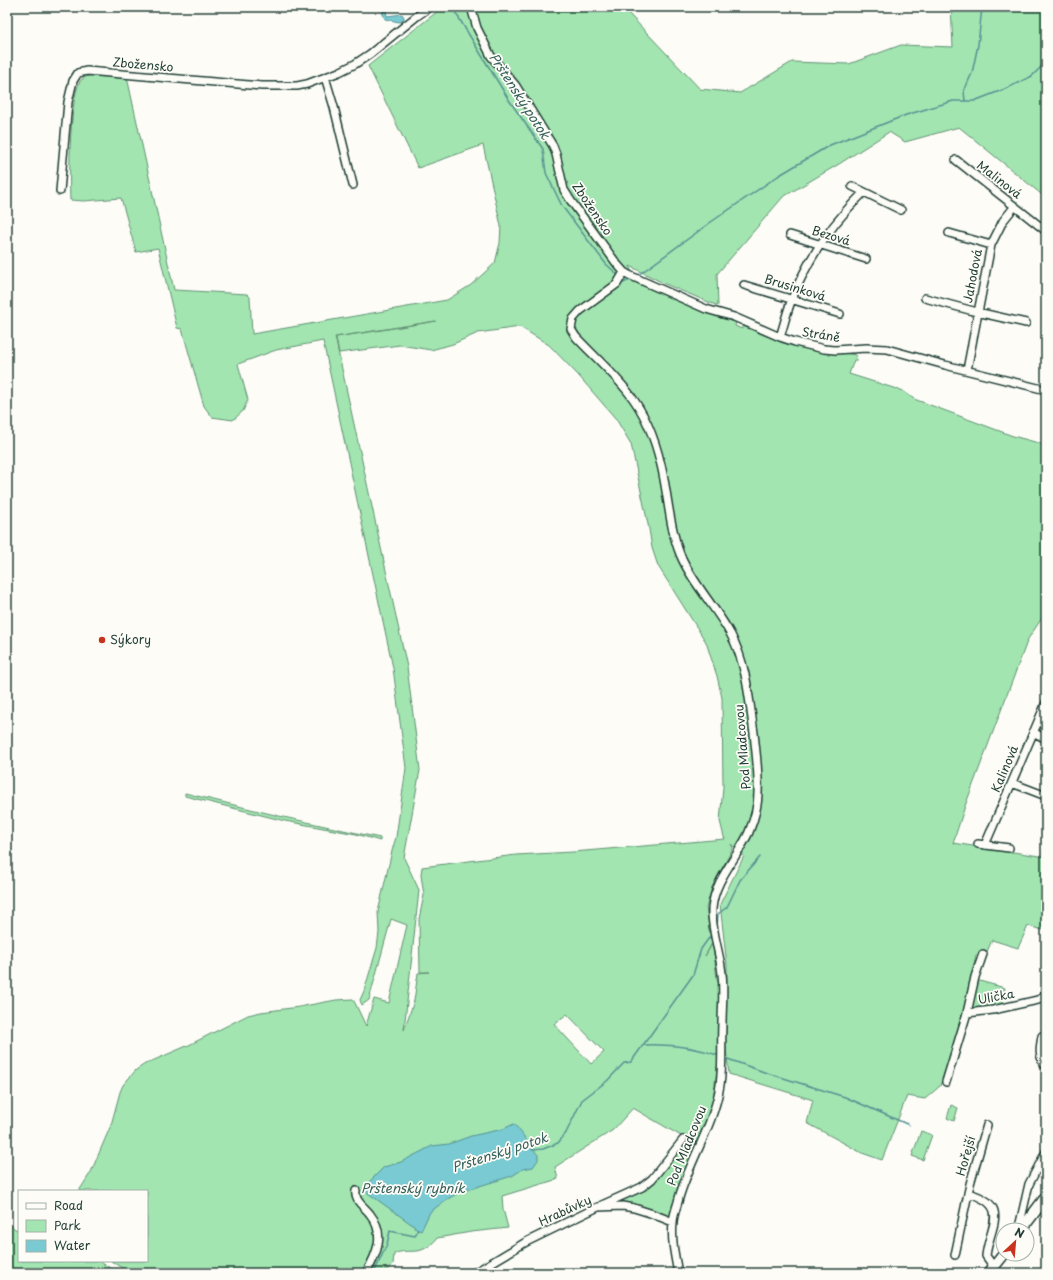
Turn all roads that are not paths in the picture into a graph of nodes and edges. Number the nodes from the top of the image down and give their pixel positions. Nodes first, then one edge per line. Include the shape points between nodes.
1 (430, 7) edge
2 (471, 7) edge
3 (325, 77) junction
4 (956, 160) dead end
5 (353, 185) dead end
6 (852, 186) dead end
7 (60, 191) dead end
8 (864, 192) junction
9 (1015, 206) junction
10 (901, 210) dead end
11 (1046, 231) edge
12 (949, 233) dead end
13 (790, 235) dead end
14 (820, 244) junction
15 (991, 245) junction
16 (866, 259) dead end
17 (624, 272) junction
18 (744, 284) dead end
19 (925, 298) dead end
20 (792, 299) junction
21 (977, 312) junction
22 (840, 314) dead end
23 (1026, 323) dead end
24 (780, 337) junction
25 (967, 370) junction
26 (1046, 390) edge
27 (1046, 703) edge
28 (1033, 732) junction
29 (1046, 738) edge
30 (1012, 783) junction
31 (1046, 796) edge
32 (1009, 848) dead end
33 (983, 954) dead end
34 (1046, 990) edge
35 (967, 1013) junction
36 (1042, 1036) dead end
37 (1046, 1067) edge
38 (946, 1082) dead end
39 (987, 1125) dead end
40 (683, 1140) dead end
41 (1046, 1152) edge
42 (356, 1191) dead end
43 (968, 1193) junction
44 (1046, 1197) edge
45 (598, 1207) junction
46 (673, 1222) junction
47 (1020, 1222) edge
48 (1028, 1222) edge
49 (955, 1255) dead end
50 (992, 1270) edge
51 (366, 1273) edge
52 (474, 1273) edge
53 (678, 1273) edge

1 - 3 street, Zbožensko via 370,54 355,64
2 - 17 street, Zbožensko via 477,28 491,56 516,86 553,146 564,190 580,216
3 - 5 street
3 - 7 street, Zbožensko via 307,84 288,87 87,71 78,73 73,81 68,102
4 - 9 street, Malinová
6 - 8 street
8 - 10 street
8 - 14 street
9 - 11 street, Malinová
9 - 15 street, Jahodová via 1003,221
12 - 15 street, Jahodová
13 - 14 street, Bezová
14 - 16 street, Bezová
14 - 20 street
15 - 21 street, Jahodová
17 - 24 street, Stráně via 706,309
17 - 46 street, Pod Mladcovou via 616,284 580,311 573,319 571,329 629,393 644,416 659,457 680,553 719,613 740,654 748,684 758,766 756,809 748,833 714,898 712,910 723,975 719,1087 712,1118 683,1183
18 - 20 street, Brusinková
19 - 21 street, Jahodová
20 - 22 street, Brusinková
20 - 24 street
21 - 23 street, Jahodová
21 - 25 street, Jahodová
24 - 25 street, Stráně via 835,350 887,349
25 - 26 street, Stráně
27 - 28 street, Kalinová
28 - 29 street
28 - 30 street, Kalinová
30 - 31 street
30 - 32 street, Kalinová via 981,844
33 - 35 street
34 - 35 street, Ulička via 1043,997 1038,1000
35 - 38 street, Ulička
36 - 37 street via 1040,1056
39 - 43 street, Hořejší
40 - 45 street via 652,1179 642,1187
41 - 47 street via 1028,1188
42 - 51 street via 357,1199 375,1221 378,1231 376,1255
43 - 49 street, Hořejší
43 - 50 street, Hořejší via 986,1201 994,1210 996,1219 986,1256
44 - 48 street
45 - 46 street, Hrabůvky via 634,1208
45 - 52 street, Hrabůvky via 526,1242
46 - 53 street, Pod Mladcovou via 674,1256

